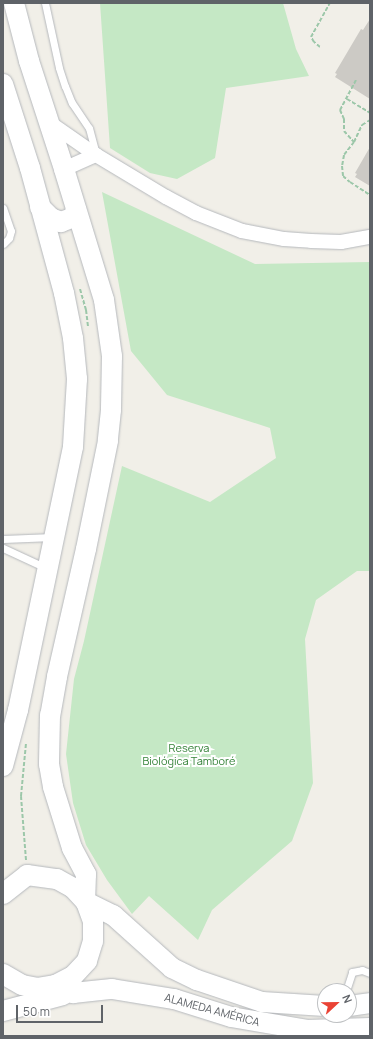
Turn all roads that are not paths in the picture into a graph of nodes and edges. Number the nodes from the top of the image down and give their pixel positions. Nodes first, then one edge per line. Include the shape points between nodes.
1 (14, 3) edge
2 (45, 3) edge
3 (5, 92) edge
4 (40, 93) junction
5 (50, 123) junction
6 (96, 155) junction
7 (64, 169) junction
8 (40, 207) junction
9 (3, 208) edge
10 (76, 209) junction
11 (370, 237) edge
12 (3, 244) edge
13 (53, 537) junction
14 (3, 539) edge
15 (3, 548) edge
16 (47, 568) junction
17 (3, 766) edge
18 (86, 874) junction
19 (3, 894) edge
20 (85, 902) junction
21 (113, 915) junction
22 (370, 973) edge
23 (3, 974) edge
24 (349, 983) edge
25 (60, 988) junction
26 (370, 1003) edge
27 (317, 1005) edge
28 (357, 1005) edge
29 (3, 1011) edge
30 (370, 1028) edge
31 (308, 1033) edge

1 - 4 main road, ALAMEDA AMÉRICA
2 - 6 lane via 63,80 72,103 91,133
3 - 4 main road via 27,84 35,86
3 - 8 main road
4 - 5 main road, ALAMEDA AMÉRICA
5 - 6 street
5 - 7 main road, ALAMEDA AMÉRICA
6 - 7 street
6 - 11 street via 196,213 242,231 311,241 341,242
7 - 10 main road, ALAMEDA AMÉRICA
8 - 10 main road via 51,218 61,222 74,217
8 - 13 main road via 69,316 77,379 73,447
9 - 12 lane via 11,232
10 - 18 main road, ALAMEDA AMÉRICA via 104,300 112,356 111,410 108,441 91,526 50,715 49,764 60,813 72,848
13 - 14 lane
13 - 16 main road
15 - 16 lane
16 - 17 main road via 18,710
18 - 20 main road
18 - 21 main road, ALAMEDA AMÉRICA
19 - 20 main road via 27,876 38,876 57,879 73,888
20 - 21 main road, ALAMEDA AMÉRICA
20 - 25 main road via 93,921 93,941 87,960
21 - 27 main road, ALAMEDA AMÉRICA via 172,968 197,980 262,1002
22 - 24 lane via 362,970 352,972
23 - 25 main road, ALAMEDA AMÉRICA via 22,985
25 - 29 main road via 40,1000
25 - 31 main road, ALAMEDA AMÉRICA via 112,989 174,998 232,1017
26 - 28 main road
30 - 31 main road, ALAMEDA AMÉRICA

